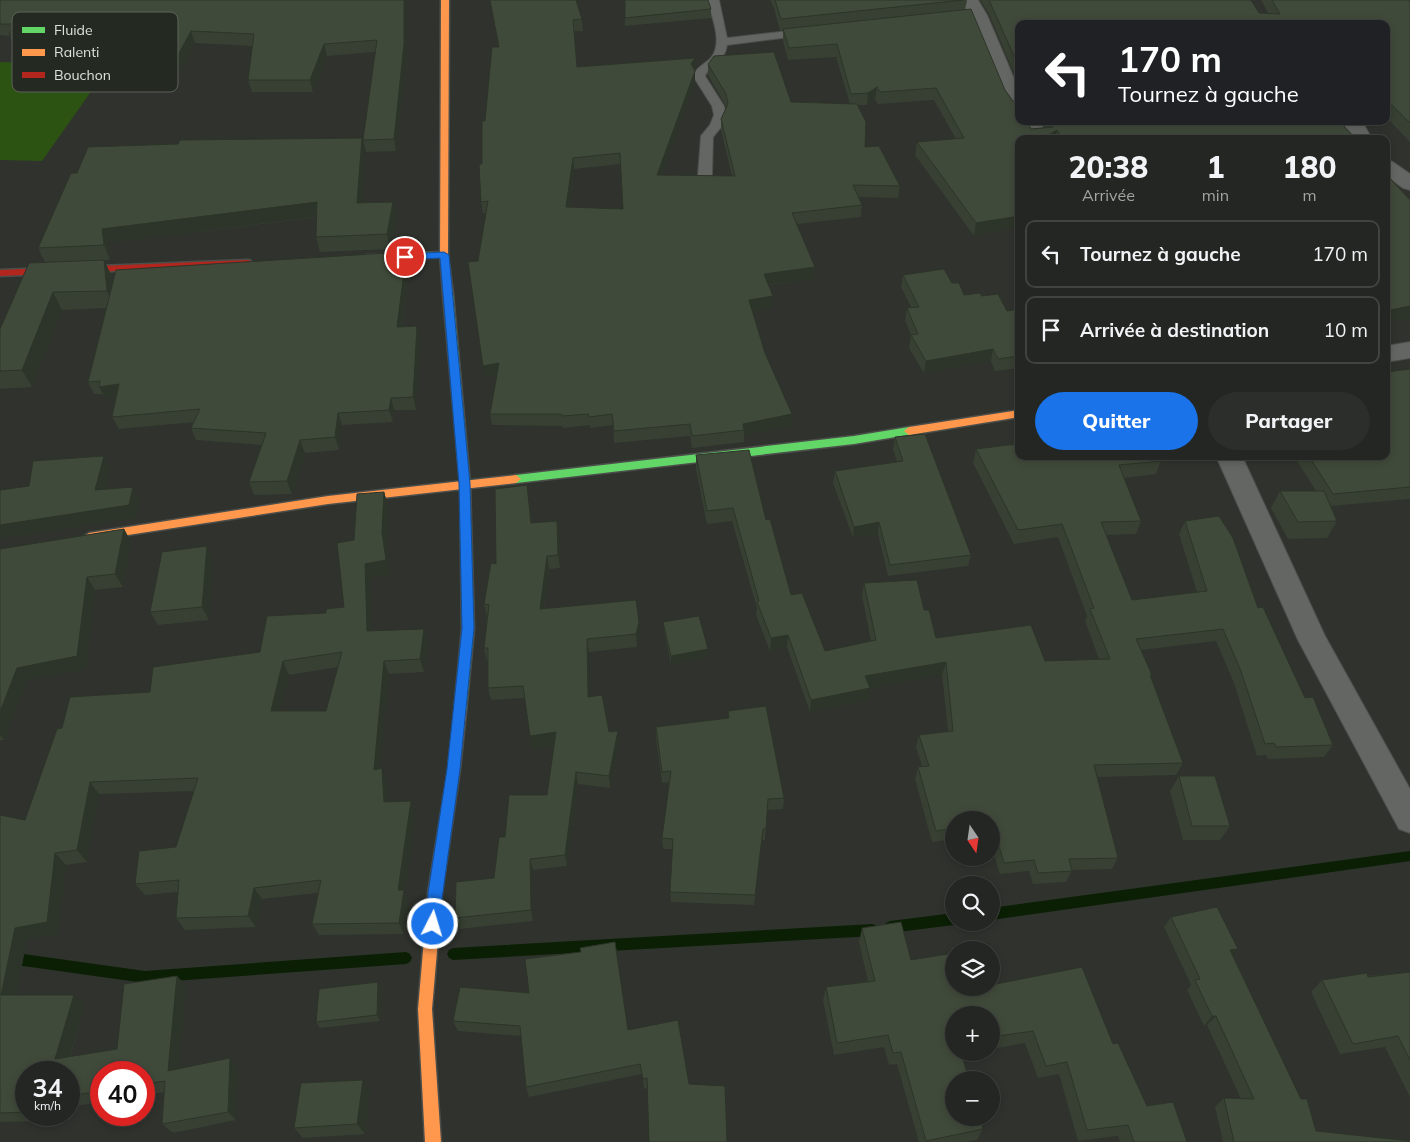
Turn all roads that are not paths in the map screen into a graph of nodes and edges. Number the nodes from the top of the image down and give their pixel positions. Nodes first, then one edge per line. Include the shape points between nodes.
1 (445, 0) edge
2 (713, 0) edge
3 (971, 10) edge
4 (820, 31) edge
5 (721, 42) junction
6 (1015, 102) edge
7 (1390, 169) edge
8 (705, 175) edge
9 (1410, 184) edge
10 (444, 255) junction
11 (355, 259) edge
12 (256, 263) edge
13 (0, 273) edge
14 (1410, 350) edge
15 (1390, 353) edge
16 (1015, 414) edge
17 (1231, 460) edge
18 (465, 484) junction
19 (76, 539) edge
20 (1410, 819) edge
21 (433, 1142) edge

1 - 10 street
2 - 5 lane
3 - 6 street
4 - 5 lane
5 - 8 lane via 718,57 701,70 699,76 718,106 720,115 707,136
7 - 9 street
10 - 11 street
10 - 18 street
12 - 13 street
14 - 15 street
16 - 18 street via 854,440
17 - 20 street via 1312,640
18 - 19 street via 328,500
18 - 21 street via 468,628 454,769 435,893 425,1009

